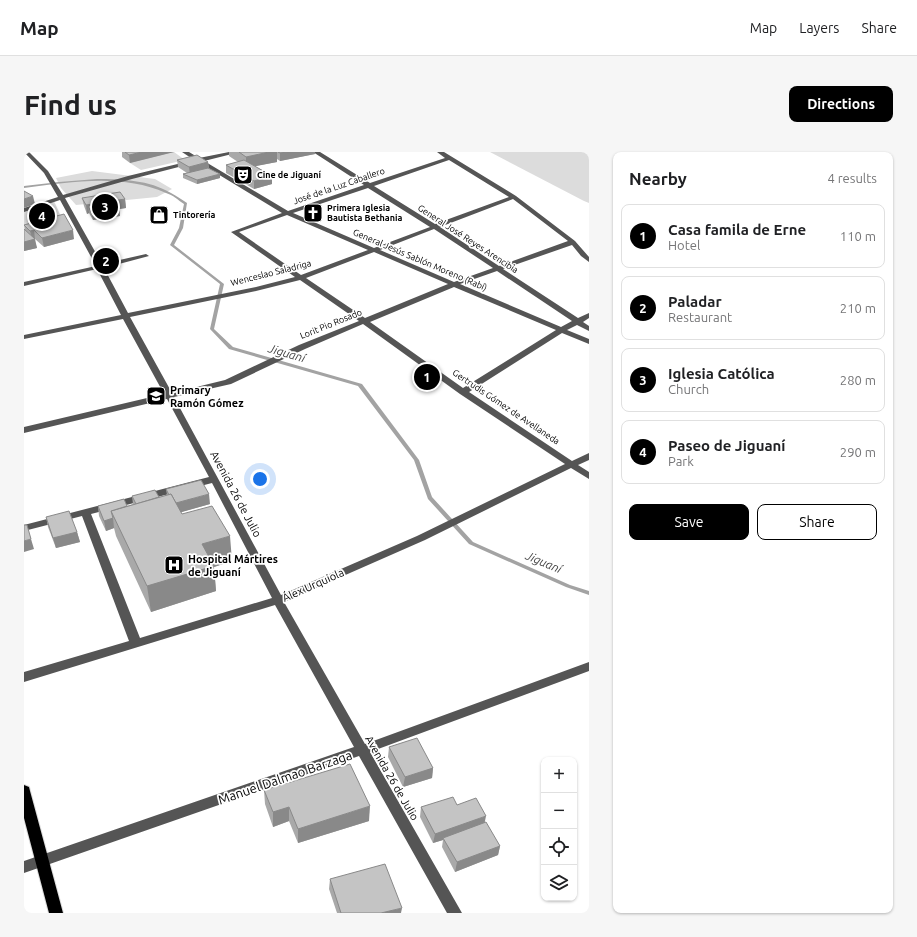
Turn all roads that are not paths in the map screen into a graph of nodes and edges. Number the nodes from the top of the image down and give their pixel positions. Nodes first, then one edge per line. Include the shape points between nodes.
1 (26, 152) edge
2 (185, 152) edge
3 (237, 152) edge
4 (316, 152) edge
5 (440, 152) edge
6 (450, 158) junction
7 (197, 160) junction
8 (367, 185) junction
9 (59, 194) junction
10 (514, 197) junction
11 (24, 210) edge
12 (287, 213) junction
13 (435, 227) junction
14 (234, 232) joint
15 (573, 242) junction
16 (376, 250) junction
17 (146, 256) dead end
18 (589, 260) edge
19 (100, 266) junction
20 (496, 268) junction
21 (300, 278) junction
22 (24, 284) edge
23 (455, 284) junction
24 (125, 315) junction
25 (589, 315) edge
26 (577, 321) junction
27 (365, 322) junction
28 (589, 329) edge
29 (560, 331) junction
30 (24, 336) edge
31 (589, 342) edge
32 (463, 392) junction
33 (169, 396) junction
34 (24, 430) edge
35 (589, 456) edge
36 (573, 464) junction
37 (589, 476) edge
38 (215, 479) junction
39 (85, 512) junction
40 (24, 528) edge
41 (278, 600) junction
42 (136, 643) junction
43 (589, 666) edge
44 (24, 677) edge
45 (362, 750) junction
46 (24, 791) edge
47 (40, 860) junction
48 (24, 867) edge
49 (56, 913) edge
50 (455, 913) edge

1 - 9 street, Avenida 26 de Julio via 46,172
2 - 7 street, General Jesús Sablón Moreno (Rabí)
3 - 7 street
4 - 8 street, General José Reyes Arencibia
5 - 6 street
6 - 8 street, José de la Luz Caballero
6 - 10 street
7 - 9 street via 78,192
7 - 12 street, General Jesús Sablón Moreno (Rabí)
8 - 12 street, José de la Luz Caballero
8 - 13 street, General José Reyes Arencibia
9 - 11 street
9 - 19 street, Avenida 26 de Julio
10 - 13 street, Wenceslao Saladriga
10 - 15 street
12 - 14 street, José de la Luz Caballero
12 - 16 street, General Jesús Sablón Moreno (Rabí)
13 - 16 street, Wenceslao Saladriga
13 - 20 street, General José Reyes Arencibia
14 - 21 street, Gertrudis Gómez de Avellaneda
15 - 18 street
15 - 20 street, Lorit Pio Rosado
16 - 21 street, Wenceslao Saladriga
16 - 23 street, General Jesús Sablón Moreno (Rabí)
17 - 19 street
19 - 22 street
19 - 24 street, Avenida 26 de Julio
20 - 23 street, Lorit Pio Rosado
20 - 26 street, General José Reyes Arencibia
21 - 24 street, Wenceslao Saladriga
21 - 27 street, Gertrudis Gómez de Avellaneda
23 - 27 street, Lorit Pio Rosado
23 - 29 street, General Jesús Sablón Moreno (Rabí)
24 - 30 street, Wenceslao Saladriga
24 - 33 street, Avenida 26 de Julio
25 - 26 street
26 - 28 street, General José Reyes Arencibia
26 - 29 street
27 - 32 street, Gertrudis Gómez de Avellaneda
27 - 33 street, Lorit Pio Rosado via 302,347 228,382
29 - 31 street, General Jesús Sablón Moreno (Rabí)
29 - 32 street
32 - 36 street, Gertrudis Gómez de Avellaneda
33 - 34 street, Lorit Pio Rosado
33 - 38 street, Avenida 26 de Julio
35 - 36 street, Álex Urquiola
36 - 37 street, Gertrudis Gómez de Avellaneda
36 - 41 street, Álex Urquiola via 421,538
38 - 39 street
38 - 41 street, Avenida 26 de Julio
39 - 40 street
39 - 42 street
41 - 42 street, Álex Urquiola
41 - 45 street, Avenida 26 de Julio
42 - 44 street, Álex Urquiola
43 - 45 street, Manuel Dalmao Barzaga
45 - 47 street, Manuel Dalmao Barzaga
45 - 50 street, Avenida 26 de Julio
46 - 47 main road
47 - 48 street, Manuel Dalmao Barzaga
47 - 49 main road

